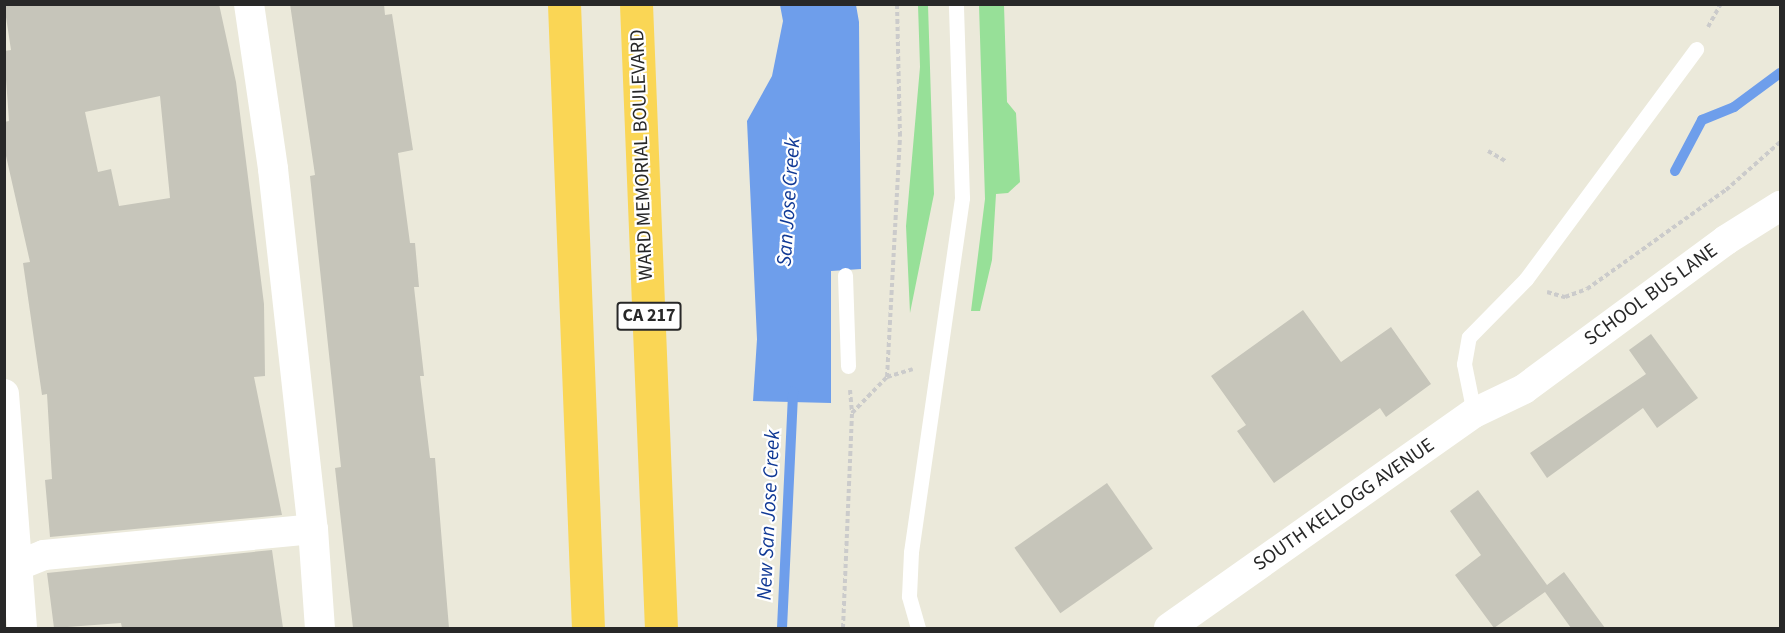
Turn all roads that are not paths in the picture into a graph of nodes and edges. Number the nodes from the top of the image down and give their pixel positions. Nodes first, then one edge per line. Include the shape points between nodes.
1 (249, 4) edge
2 (564, 4) edge
3 (636, 4) edge
4 (956, 4) edge
5 (1696, 49) dead end
6 (1780, 206) edge
7 (845, 275) dead end
8 (848, 366) dead end
9 (1524, 389) joint
10 (4, 394) edge
11 (1474, 413) junction
12 (313, 529) junction
13 (12, 568) edge
14 (22, 628) edge
15 (320, 628) edge
16 (588, 628) edge
17 (661, 628) edge
18 (918, 628) edge
19 (1169, 628) edge

1 - 12 street via 273,169
2 - 16 highway
3 - 17 highway, WARD MEMORIAL BOULEVARD / CA 217
4 - 18 lane via 962,198 909,574 909,596
5 - 11 lane via 1526,279 1469,337 1464,364
6 - 9 street, SCHOOL BUS LANE via 1726,240
7 - 8 lane
9 - 11 street, SOUTH KELLOGG AVENUE
10 - 13 street
11 - 19 street, SOUTH KELLOGG AVENUE
12 - 13 street via 44,555
12 - 15 street
13 - 14 street

